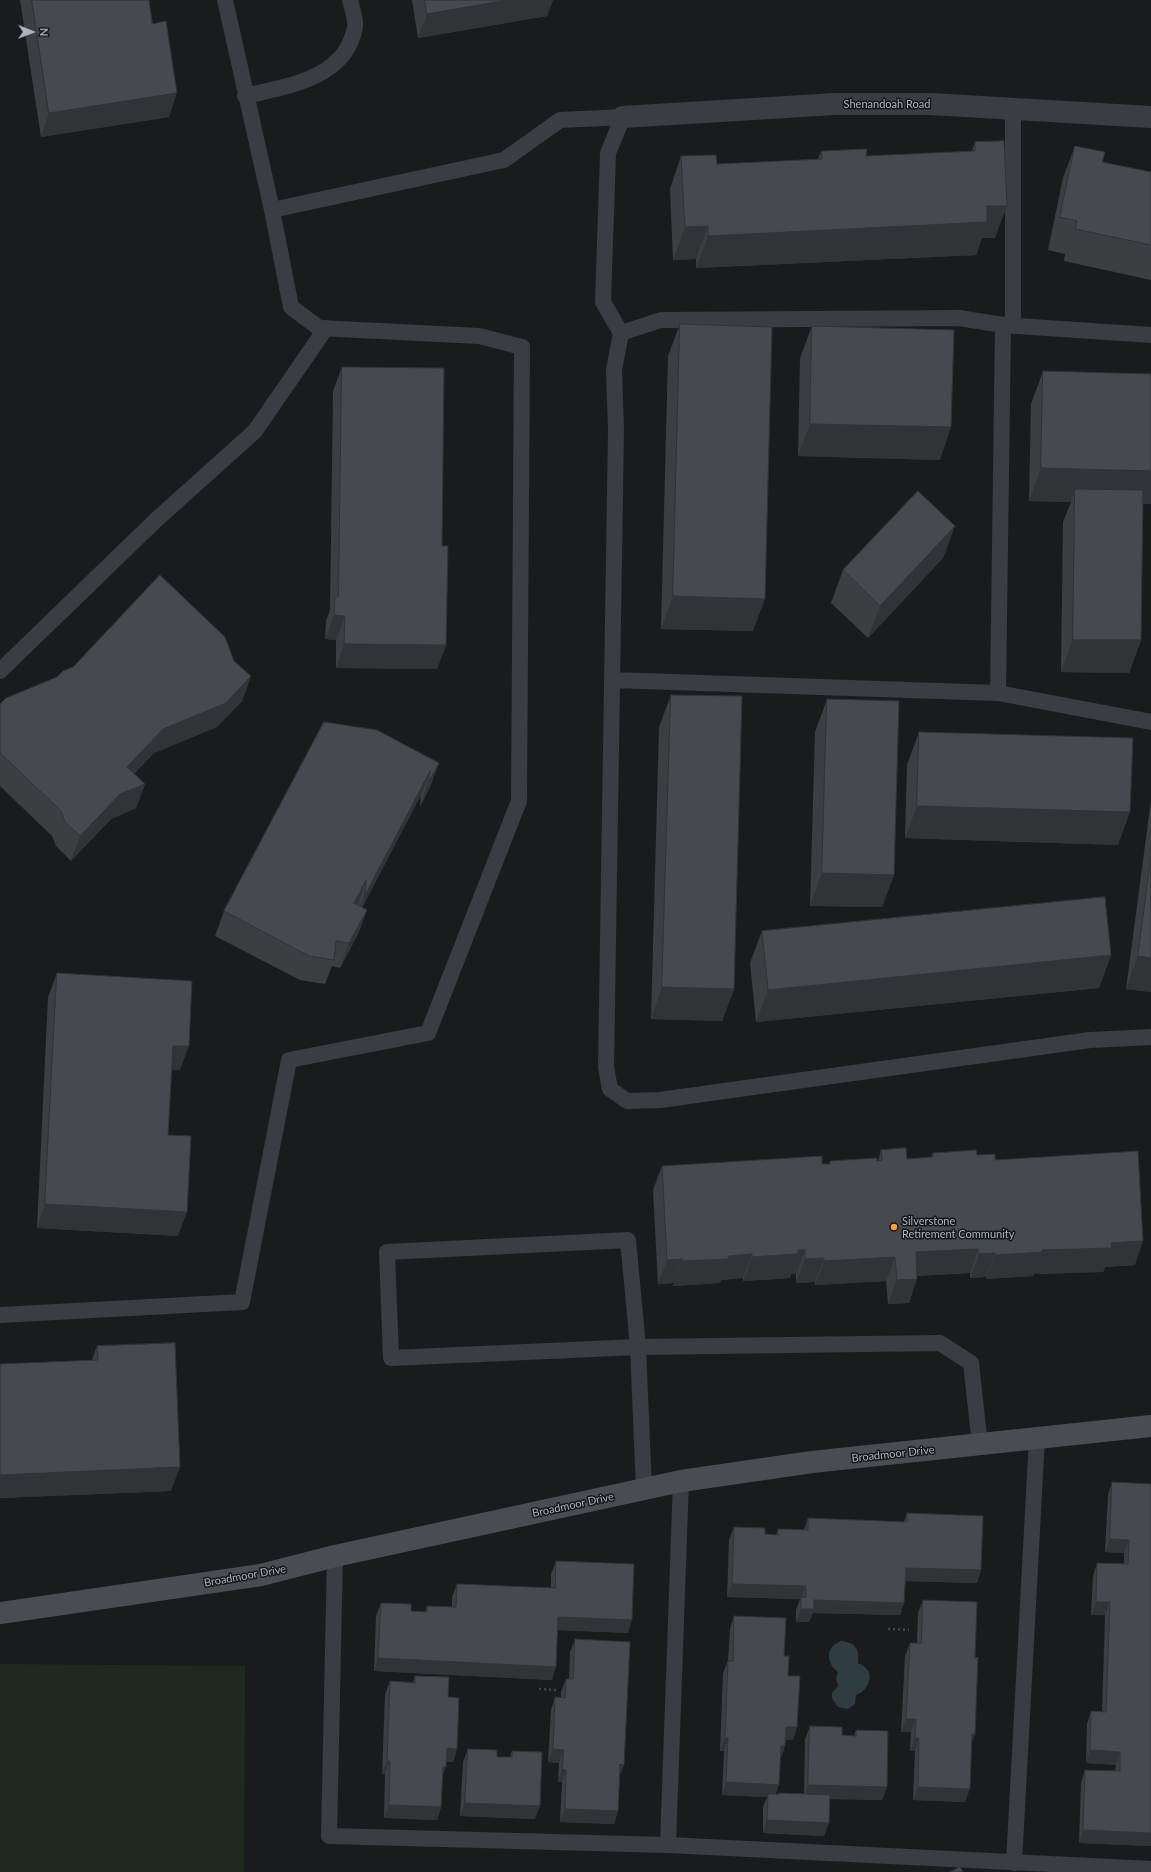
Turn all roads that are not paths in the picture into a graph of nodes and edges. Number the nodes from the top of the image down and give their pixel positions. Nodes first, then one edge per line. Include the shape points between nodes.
1 (224, 0) edge
2 (350, 0) edge
3 (245, 96) junction
4 (1013, 109) junction
5 (623, 117) junction
6 (1151, 117) edge
7 (272, 210) junction
8 (1008, 326) junction
9 (326, 328) junction
10 (621, 333) junction
11 (1151, 335) edge
12 (0, 671) edge
13 (612, 680) junction
14 (998, 693) junction
15 (1151, 722) edge
16 (1151, 1037) edge
17 (0, 1315) edge
18 (638, 1347) junction
19 (1151, 1426) edge
20 (1037, 1438) junction
21 (980, 1445) junction
22 (681, 1481) junction
23 (644, 1489) junction
24 (335, 1556) junction
25 (0, 1613) edge
26 (668, 1845) junction
27 (1014, 1863) junction
28 (1151, 1869) edge

1 - 3 lane
2 - 3 lane via 355,26 349,44 337,62 319,75 293,85
3 - 7 lane
4 - 5 street, Shenandoah Road via 931,104 835,104
4 - 6 street, Shenandoah Road
4 - 8 lane
5 - 7 lane via 560,120 504,160
5 - 10 lane via 608,153 603,302
7 - 9 lane via 292,307 319,328
8 - 10 lane via 959,318 661,320
8 - 11 lane
8 - 14 lane
9 - 12 lane via 255,431 156,520
9 - 17 lane via 479,336 522,347 519,801 428,1033 289,1060 242,1302
10 - 13 lane via 614,370 616,430
13 - 14 lane
13 - 16 lane via 606,1067 610,1089 627,1101 660,1100 1090,1040
14 - 15 lane
18 - 18 lane via 391,1358 386,1252 628,1240
18 - 21 lane via 940,1343 971,1363
18 - 23 lane
19 - 20 street, Broadmoor Drive
20 - 21 street, Broadmoor Drive
20 - 27 lane
21 - 22 street, Broadmoor Drive via 812,1462
22 - 23 street, Broadmoor Drive
22 - 26 lane
23 - 24 street, Broadmoor Drive
24 - 25 street, Broadmoor Drive via 261,1575
24 - 26 lane via 329,1836
26 - 27 lane
27 - 28 lane

